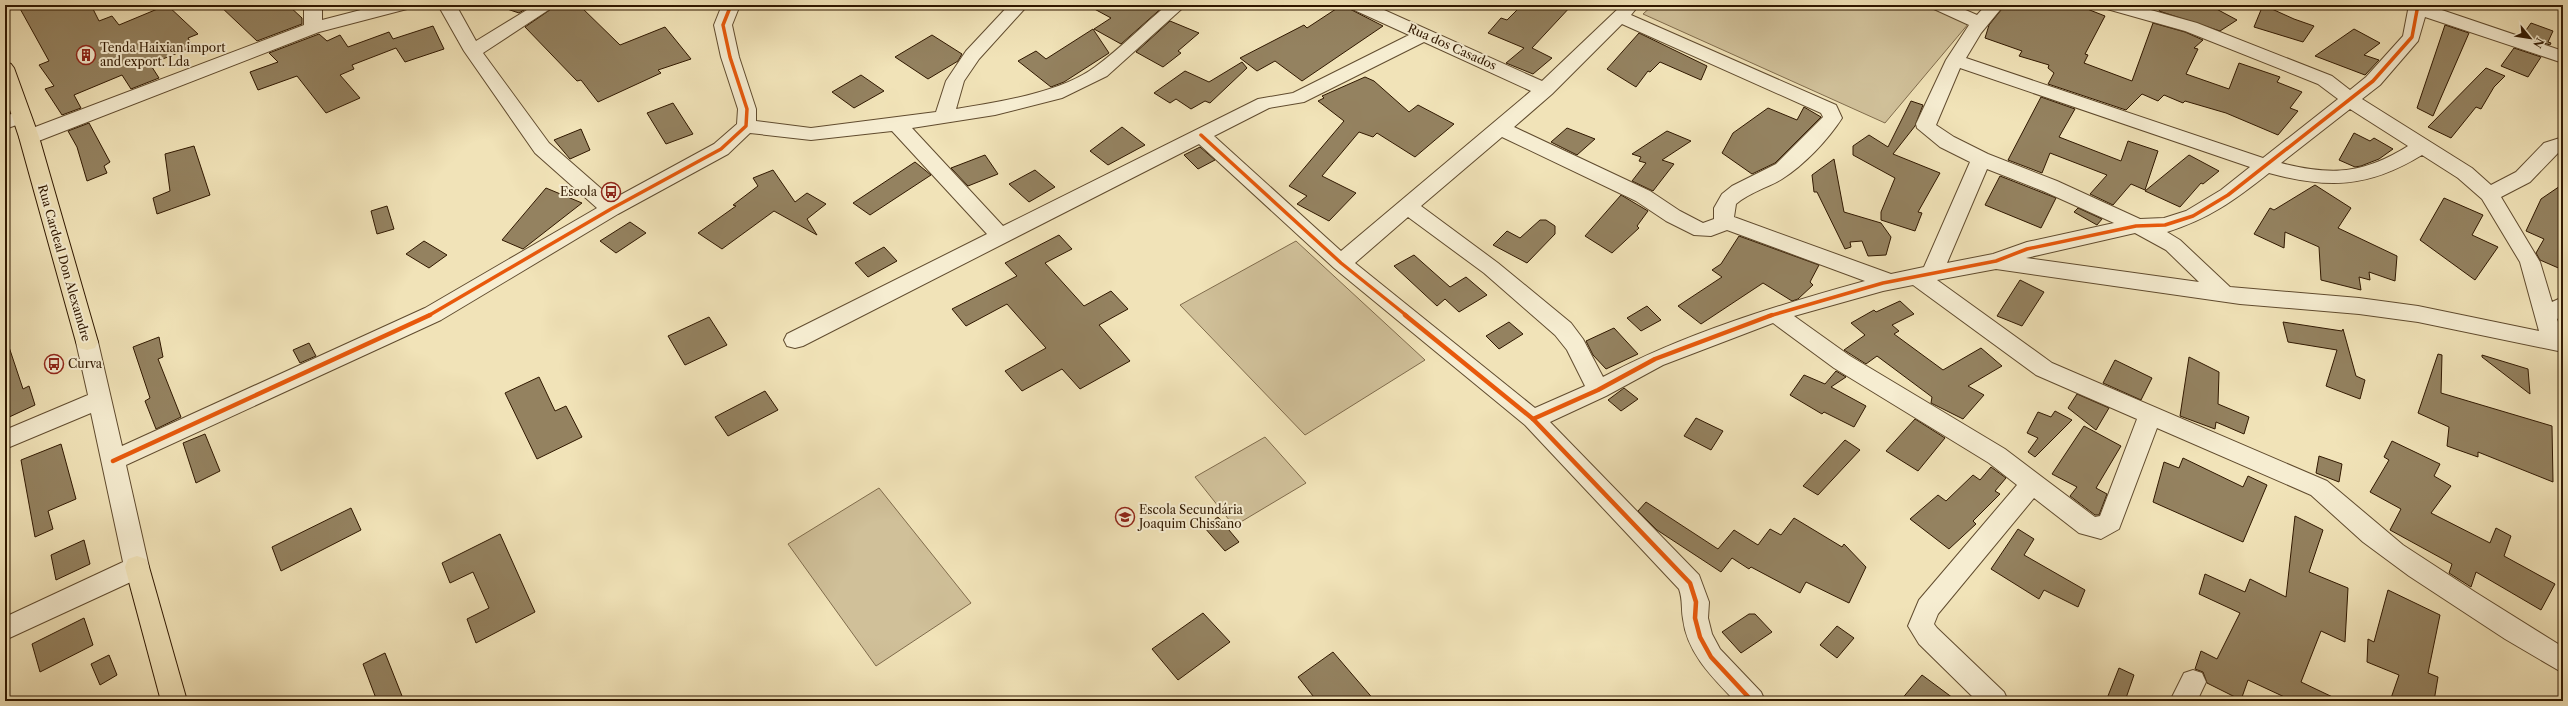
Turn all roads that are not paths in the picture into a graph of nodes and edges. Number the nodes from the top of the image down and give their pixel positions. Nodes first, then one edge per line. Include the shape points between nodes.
1 (313, 5) edge
2 (401, 5) edge
3 (447, 5) edge
4 (547, 5) edge
5 (731, 5) edge
6 (1019, 5) edge
7 (1177, 5) edge
8 (1358, 5) edge
9 (1940, 5) edge
10 (1995, 5) edge
11 (2113, 5) edge
12 (2418, 7) edge
13 (1626, 11) edge
14 (1979, 23) junction
15 (313, 28) junction
16 (1424, 36) junction
17 (473, 51) junction
18 (2563, 57) edge
19 (1955, 60) junction
20 (5, 68) edge
21 (1546, 90) junction
22 (2351, 99) junction
23 (944, 117) junction
24 (13, 120) edge
25 (897, 124) junction
26 (746, 126) junction
27 (1501, 129) junction
28 (1201, 134) junction
29 (29, 137) junction
30 (2563, 143) edge
31 (2421, 147) junction
32 (1981, 160) junction
33 (2266, 166) junction
34 (2489, 194) junction
35 (1408, 207) junction
36 (611, 209) junction
37 (1726, 222) junction
38 (2136, 226) junction
39 (999, 235) junction
40 (1996, 261) junction
41 (1341, 263) junction
42 (1924, 276) junction
43 (1891, 282) junction
44 (2223, 293) junction
45 (2554, 310) edge
46 (1775, 314) junction
47 (795, 340) dead end
48 (86, 342) joint
49 (2558, 343) edge
50 (1598, 390) junction
51 (101, 399) junction
52 (2150, 416) junction
53 (1533, 419) junction
54 (5, 440) edge
55 (113, 461) junction
56 (2032, 484) junction
57 (137, 567) junction
58 (5, 629) edge
59 (2563, 661) edge
60 (174, 701) edge
61 (1752, 701) edge
62 (1995, 701) edge

1 - 15 street
2 - 15 street
3 - 17 street
4 - 17 street
5 - 26 street via 723,25 730,57 747,109
6 - 23 street via 972,55 955,81
7 - 23 street via 1101,72 1055,94 994,109
8 - 16 street, Rua dos Casados
9 - 14 street
10 - 14 street
11 - 22 street via 2191,27 2294,66 2325,80
12 - 18 street
12 - 22 street via 2412,37 2373,81
13 - 21 street
13 - 37 street via 1829,109 1832,113 1833,118 1806,148 1776,174 1754,182 1728,200 1723,209 1723,218
14 - 19 street
15 - 29 street
16 - 21 street, Rua dos Casados
16 - 28 street via 1297,98 1265,103
17 - 36 street via 542,148
19 - 32 street via 1926,124 1947,142
19 - 33 street via 2053,96
20 - 24 main road, Rua Cardeal Don Alexamdre
21 - 27 street
22 - 31 street via 2366,112
22 - 33 street
23 - 25 street
24 - 29 main road, Rua Cardeal Don Alexamdre
25 - 26 street via 810,134
25 - 39 street
26 - 36 street via 721,149
27 - 35 street
27 - 37 street via 1643,196 1673,216 1701,230 1711,229
28 - 39 street
28 - 41 street
29 - 48 main road, Rua Cardeal Don Alexamdre
30 - 34 street via 2551,148 2523,177
31 - 33 street via 2385,168 2350,177 2324,177
31 - 34 street via 2465,173
32 - 38 street via 2057,189
32 - 42 street
33 - 38 street via 2228,195 2193,216 2165,225
34 - 45 street via 2530,262
35 - 41 street
35 - 50 street via 1491,268 1563,329 1575,345
36 - 55 street via 433,314
37 - 43 street
38 - 40 street via 2027,249
38 - 44 street via 2174,245
39 - 47 street
40 - 42 street
40 - 44 street
41 - 53 street
42 - 43 street
42 - 52 street via 2044,369
43 - 46 street
44 - 49 street via 2418,314
45 - 49 street
46 - 50 street via 1656,359
46 - 56 street via 1842,362 1997,456
48 - 51 street, Rua Cardeal Don Alexamdre
50 - 53 street
51 - 54 street
51 - 55 street, Rua Cardeal Don Alexamdre
52 - 56 street via 2110,522 2101,529 2088,526
52 - 59 street via 2319,488 2331,496 2370,534
53 - 61 street via 1690,583 1696,602 1695,618 1700,638 1711,658
55 - 57 street, Rua Cardeal Don Alexamdre
56 - 62 street via 1928,608 1921,626 1928,636
57 - 58 street
57 - 60 main road

